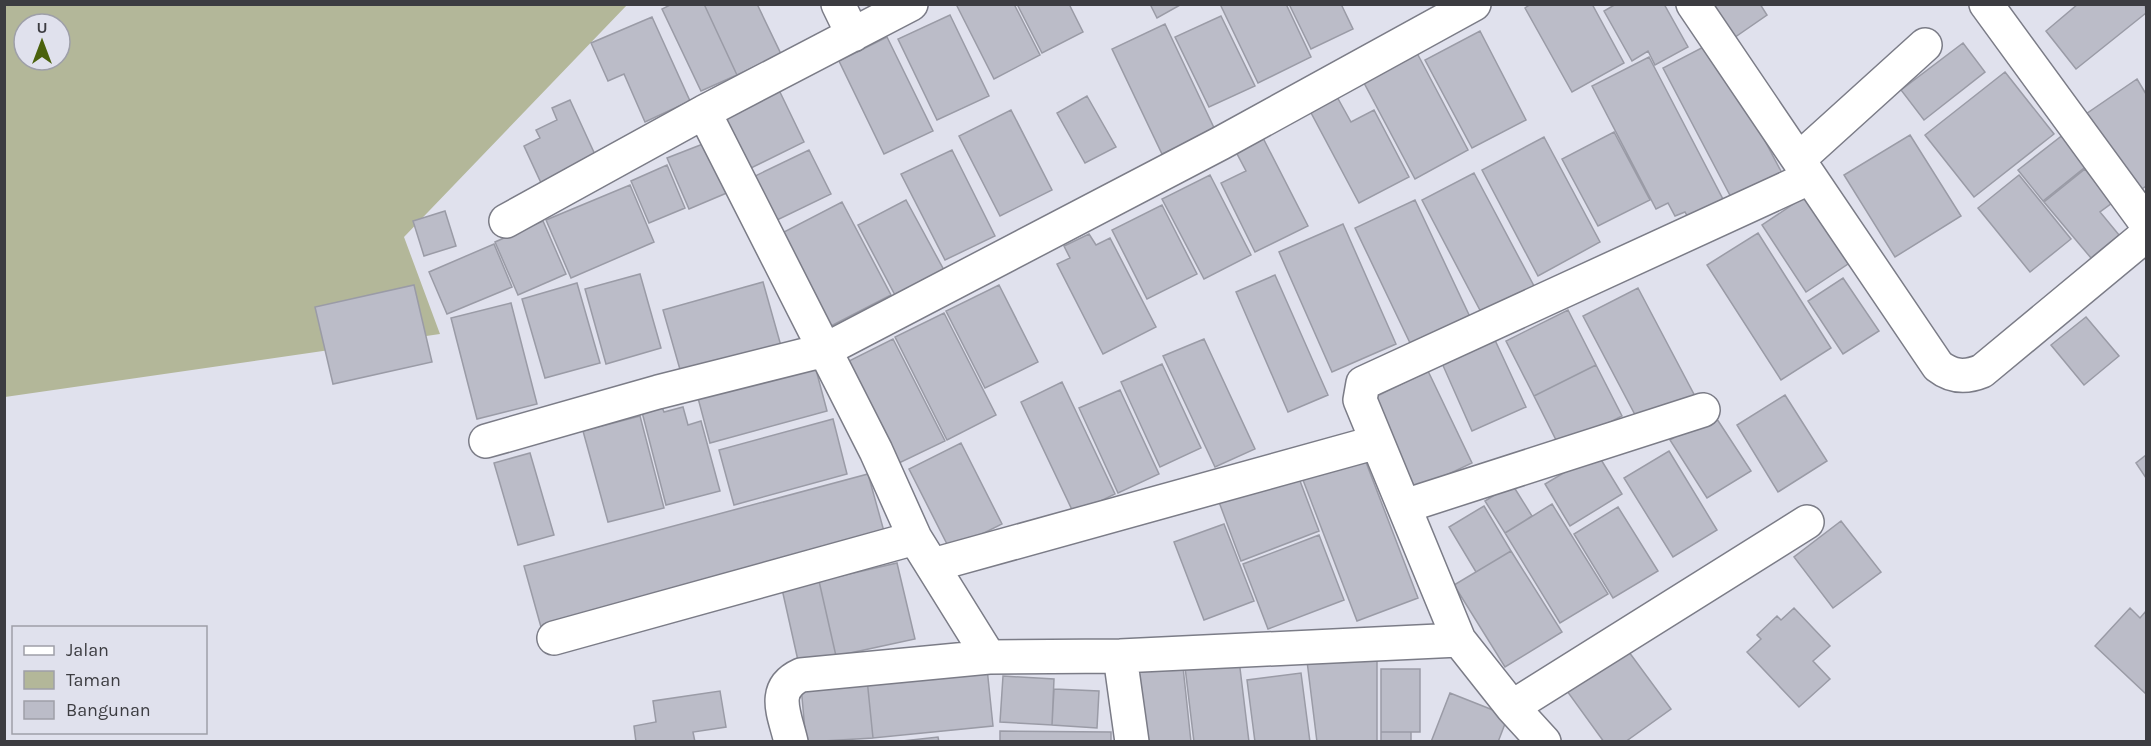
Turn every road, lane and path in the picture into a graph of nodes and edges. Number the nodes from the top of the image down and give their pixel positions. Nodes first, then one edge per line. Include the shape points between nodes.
1 (838, 4) edge
2 (911, 4) edge
3 (1474, 4) edge
4 (1694, 4) edge
5 (1986, 4) edge
6 (853, 35) junction
7 (1925, 45) dead end
8 (705, 112) junction
9 (1804, 169) junction
10 (506, 221) dead end
11 (2146, 223) edge
12 (2146, 235) edge
13 (825, 350) junction
14 (1703, 410) dead end
15 (486, 441) dead end
16 (1377, 442) junction
17 (1405, 506) junction
18 (1807, 522) dead end
19 (915, 538) junction
20 (933, 565) junction
21 (554, 638) dead end
22 (1459, 640) junction
23 (1120, 656) junction
24 (989, 657) junction
25 (1512, 707) junction
26 (791, 741) edge
27 (1132, 741) edge
28 (1544, 741) edge

1 - 6 street
2 - 6 street
3 - 13 street via 1221,143
4 - 9 street
5 - 11 street
6 - 8 street
7 - 9 street
8 - 10 street
8 - 13 street
9 - 12 street via 1938,366 1948,374 1960,376 1982,371
9 - 16 street via 1364,383 1360,400
13 - 15 street
13 - 19 street
14 - 17 street
16 - 17 street
16 - 20 street
17 - 22 street
18 - 25 street
19 - 20 street
19 - 21 street
20 - 24 street
22 - 23 street
22 - 25 street
23 - 24 street
23 - 27 street
24 - 26 street via 801,675 784,687 781,700
25 - 28 street

